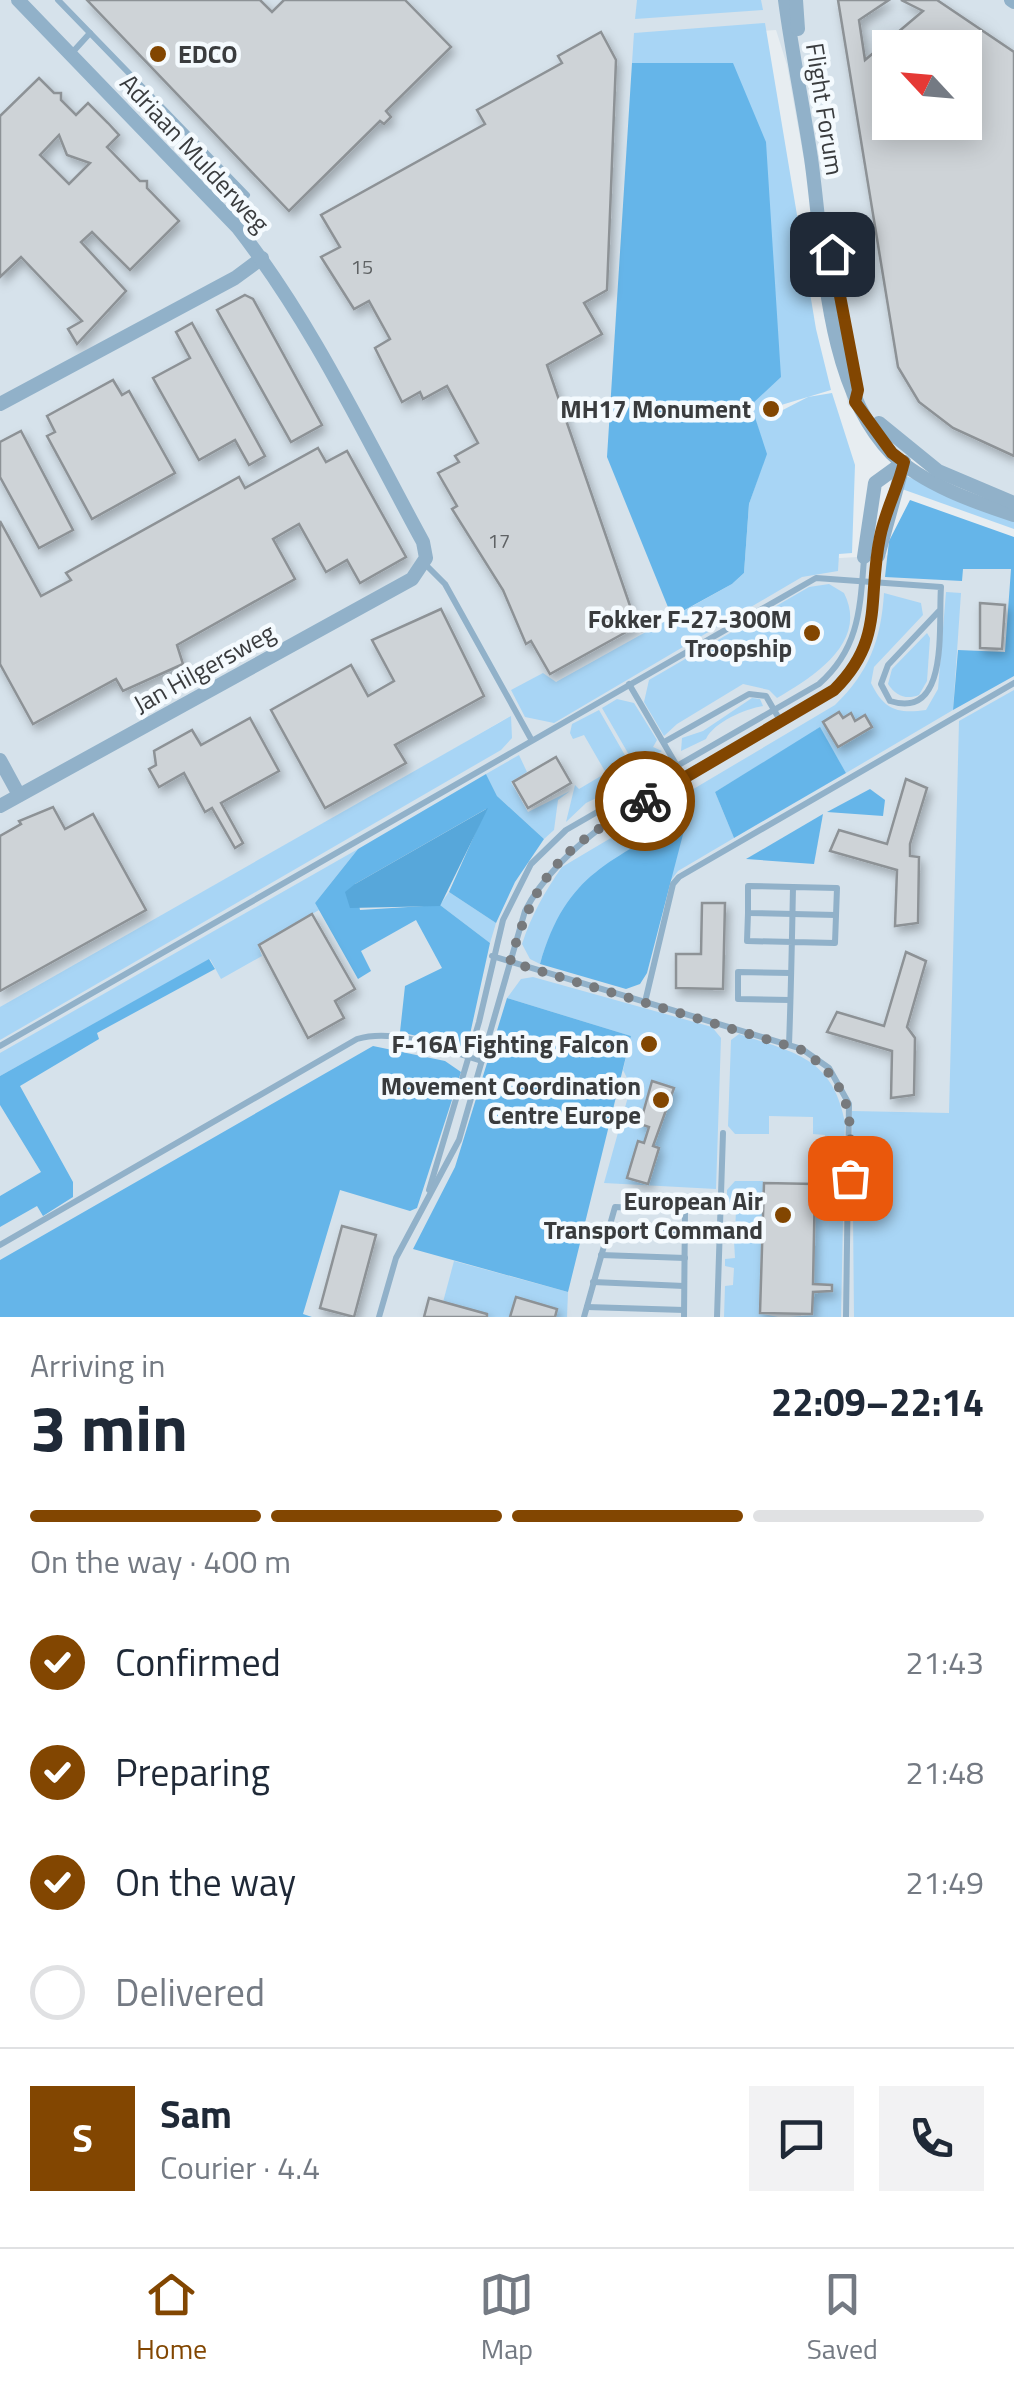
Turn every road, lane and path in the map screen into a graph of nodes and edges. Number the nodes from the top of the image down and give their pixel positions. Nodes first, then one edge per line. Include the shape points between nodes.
1 (18, 0) edge
2 (58, 0) edge
3 (785, 0) edge
4 (796, 0) edge
5 (90, 34) junction
6 (70, 54) junction
7 (247, 194) dead end
8 (262, 258) junction
9 (857, 396) junction
10 (0, 404) edge
11 (904, 462) junction
12 (1014, 503) edge
13 (1014, 514) edge
14 (871, 556) junction
15 (425, 564) junction
16 (862, 581) junction
17 (876, 582) junction
18 (939, 611) junction
19 (1014, 683) edge
20 (629, 684) junction
21 (774, 710) junction
22 (781, 722) junction
23 (532, 739) junction
24 (664, 742) junction
25 (0, 760) edge
26 (677, 766) junction
27 (19, 795) junction
28 (0, 806) edge
29 (793, 886) junction
30 (748, 913) junction
31 (792, 914) junction
32 (836, 915) junction
33 (792, 942) junction
34 (492, 956) junction
35 (510, 962) junction
36 (791, 973) junction
37 (790, 1000) junction
38 (646, 1002) junction
39 (789, 1045) junction
40 (0, 1046) edge
41 (469, 1057) junction
42 (482, 1061) junction
43 (724, 1133) dead end
44 (428, 1196) junction
45 (608, 1231) junction
46 (685, 1233) junction
47 (0, 1245) edge
48 (601, 1255) junction
49 (684, 1258) junction
50 (594, 1282) junction
51 (684, 1286) junction
52 (586, 1307) junction
53 (684, 1314) edge
54 (379, 1317) edge
55 (584, 1317) edge
56 (717, 1317) edge
57 (846, 1317) edge

1 - 6 street, Adriaan Mulderweg
2 - 5 lane
3 - 9 street, Flight Forum via 834,318
4 - 9 street, Flight Forum
5 - 6 lane
5 - 7 lane
6 - 8 street, Adriaan Mulderweg
8 - 10 street
8 - 15 street, Adriaan Mulderweg via 423,542
9 - 11 street, Flight Forum
9 - 12 street via 910,453
11 - 13 street, Flight Forum via 976,502
11 - 14 street
11 - 14 street via 875,483
14 - 16 lane
14 - 17 lane
15 - 23 lane via 445,584
15 - 27 street, Jan Hilgersweg via 412,579
16 - 17 lane
16 - 20 lane via 816,578
16 - 21 lane via 847,654 818,684
17 - 18 lane via 941,587
17 - 22 lane via 861,658 834,690
18 - 18 lane via 930,693 907,706 890,701 881,684 888,664
19 - 38 lane via 679,877
20 - 23 lane
20 - 24 lane
21 - 22 lane
21 - 24 lane via 766,696 749,694
21 - 26 lane
22 - 35 lane via 588,833 536,890
23 - 40 lane
24 - 26 lane
25 - 27 street
26 - 34 lane via 546,847 518,886
27 - 28 street, Jan Hilgersweg
29 - 30 lane via 748,886
29 - 31 lane
29 - 32 lane via 837,888
30 - 31 lane
30 - 33 lane via 747,941
31 - 32 lane
31 - 33 lane
32 - 33 lane via 836,942
33 - 36 lane
34 - 35 lane
34 - 41 lane
35 - 38 lane
35 - 42 lane
36 - 37 lane
36 - 37 lane via 738,972 738,998
37 - 39 lane
38 - 39 lane
39 - 57 lane via 829,1068 849,1104
41 - 42 lane
41 - 44 lane
41 - 47 lane via 403,1038 357,1039
42 - 44 lane via 451,1160
43 - 56 lane
44 - 54 lane via 396,1258
45 - 46 lane
45 - 46 lane via 614,1206 685,1210
45 - 48 lane
46 - 49 lane
48 - 49 lane
48 - 50 lane
49 - 51 lane
50 - 51 lane
50 - 52 lane
51 - 53 lane
52 - 53 lane
52 - 55 lane

